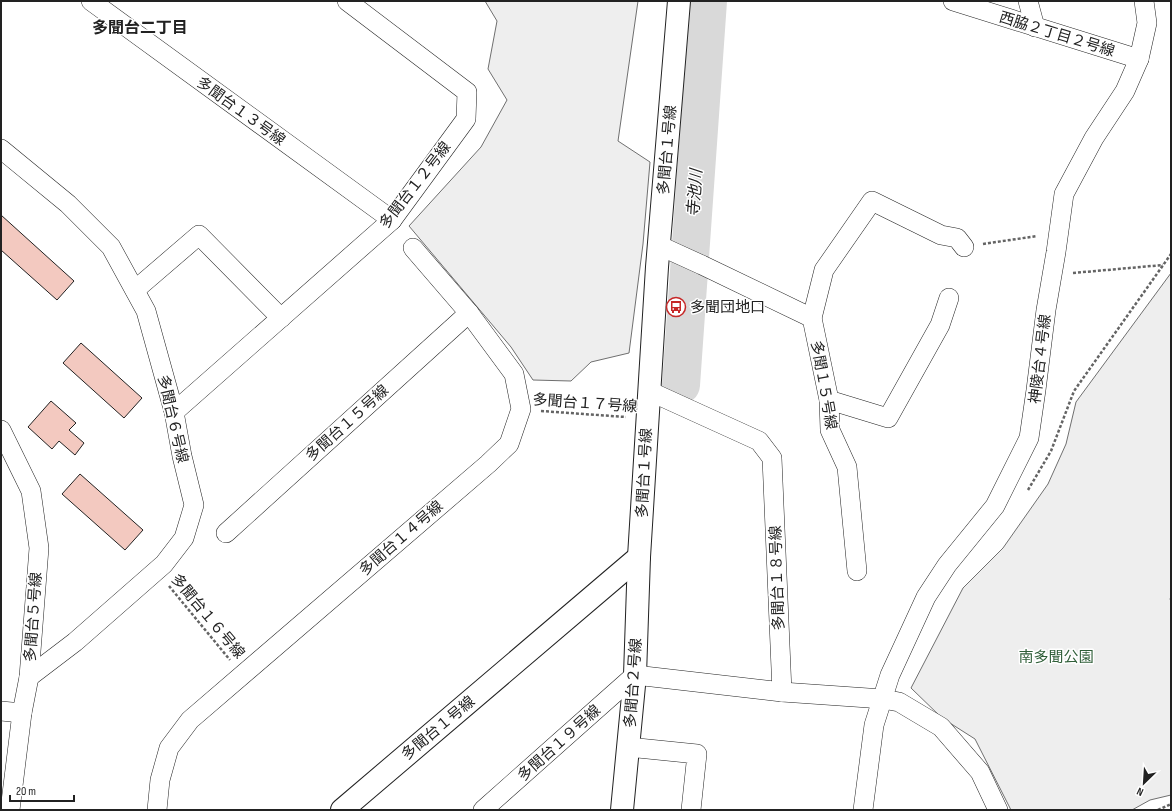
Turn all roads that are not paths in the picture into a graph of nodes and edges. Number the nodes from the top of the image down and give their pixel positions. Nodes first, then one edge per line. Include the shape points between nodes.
1 (91, 1) edge
2 (348, 1) edge
3 (679, 1) edge
4 (953, 1) edge
5 (1028, 1) edge
6 (1144, 1) edge
7 (1035, 27) junction
8 (1139, 59) junction
9 (1, 149) edge
10 (392, 220) junction
11 (658, 245) junction
12 (964, 247) road end
13 (413, 248) dead end
14 (135, 290) junction
15 (950, 298) dead end
16 (469, 313) junction
17 (282, 318) junction
18 (812, 318) junction
19 (649, 391) junction
20 (828, 400) junction
21 (174, 412) junction
22 (1, 430) edge
23 (226, 533) dead end
24 (639, 557) junction
25 (857, 572) dead end
26 (634, 675) junction
27 (29, 677) junction
28 (782, 692) junction
29 (883, 699) junction
30 (1, 711) edge
31 (22, 713) junction
32 (628, 747) junction
33 (10, 810) edge
34 (157, 810) edge
35 (342, 810) edge
36 (483, 810) edge
37 (622, 810) edge
38 (691, 810) edge
39 (863, 810) edge
40 (998, 810) edge

1 - 10 street, 多聞台１３号線
2 - 10 street, 多聞台１２号線 via 467,92 466,119
3 - 11 street, 多聞台１号線
4 - 7 street, 西脇２丁目２号線
5 - 7 street
6 - 8 street, 神陵台４号線 via 1147,23
7 - 8 street, 西脇２丁目２号線
8 - 29 street, 神陵台４号線 via 1125,91 1094,138 1064,194 1029,438 995,506 947,565 926,597 890,675
9 - 14 street, 多聞台６号線 via 68,204 111,247
10 - 17 street, 多聞台１２号線
11 - 18 street
11 - 19 street, 多聞台１号線
12 - 18 street via 957,238 941,235 872,202 824,270
13 - 16 street
14 - 17 street via 199,234
14 - 21 street, 多聞台６号線 via 146,311
15 - 20 street via 940,325 888,418
16 - 23 street, 多聞台１５号線
16 - 34 street, 多聞台１４号線 via 514,374 521,410 509,444 190,720 169,748 160,780
17 - 21 street, 多聞台１２号線
18 - 20 street, 多聞１５号線
19 - 24 street, 多聞台１号線
19 - 28 street, 多聞台１８号線 via 759,441 772,458
20 - 25 street, 多聞１５号線 via 830,430 847,467
21 - 27 street, 多聞台６号線 via 194,505 184,538 164,564 75,642
22 - 27 street, 多聞台５号線 via 31,491 39,548
24 - 26 street, 多聞台２号線
24 - 35 street, 多聞台１号線
26 - 28 street
26 - 32 street, 多聞台２号線
26 - 36 street, 多聞台１９号線
27 - 31 street, 多聞台５号線
28 - 29 street
29 - 39 street, 神陵台４号線 via 874,725
29 - 40 street via 899,702 942,727 980,772
30 - 31 street
31 - 33 street, 多聞台５号線
32 - 37 street, 多聞台２号線
32 - 38 street via 697,754

